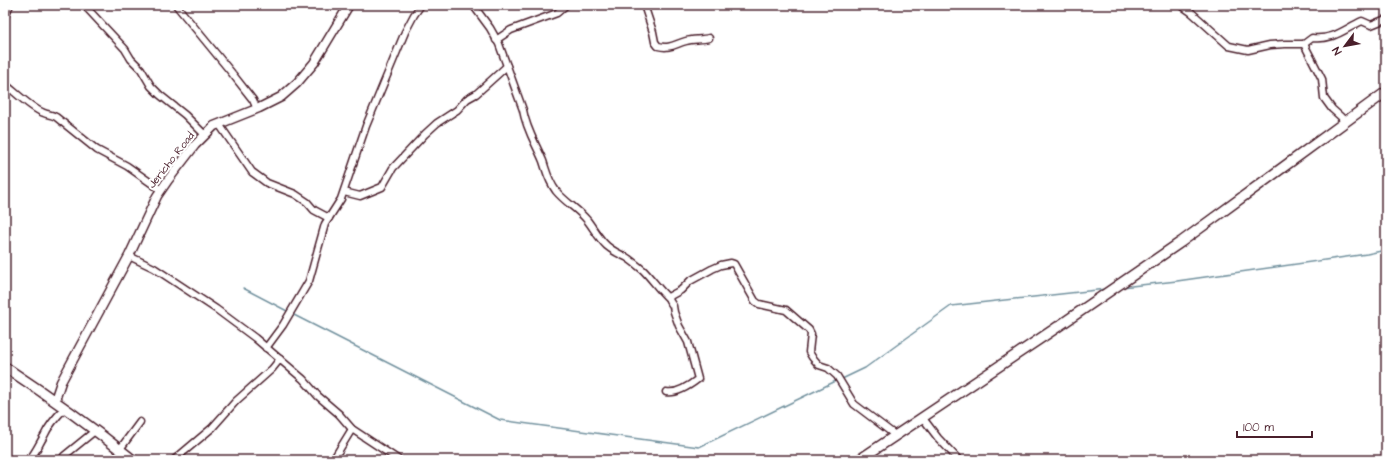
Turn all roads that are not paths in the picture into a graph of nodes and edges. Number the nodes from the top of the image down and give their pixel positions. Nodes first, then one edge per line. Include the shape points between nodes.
1 (10, 5) edge
2 (84, 5) edge
3 (176, 5) edge
4 (349, 5) edge
5 (421, 5) edge
6 (473, 5) edge
7 (566, 5) edge
8 (644, 5) edge
9 (1181, 5) edge
10 (5, 16) edge
11 (1386, 19) edge
12 (709, 38) dead end
13 (496, 40) junction
14 (1304, 44) junction
15 (507, 66) junction
16 (5, 84) edge
17 (1386, 92) edge
18 (257, 109) junction
19 (1344, 122) junction
20 (219, 124) junction
21 (205, 135) junction
22 (161, 190) junction
23 (344, 192) junction
24 (329, 218) junction
25 (129, 256) junction
26 (669, 299) junction
27 (266, 348) junction
28 (280, 359) junction
29 (5, 367) edge
30 (666, 392) dead end
31 (55, 400) junction
32 (65, 408) junction
33 (922, 417) junction
34 (140, 422) dead end
35 (352, 429) junction
36 (96, 430) junction
37 (895, 436) junction
38 (120, 449) junction
39 (29, 460) edge
40 (62, 460) edge
41 (133, 460) edge
42 (174, 460) edge
43 (333, 460) edge
44 (398, 460) edge
45 (859, 460) edge
46 (959, 460) edge

1 - 10 street
2 - 21 street via 141,69 151,86
3 - 18 street via 253,100
4 - 18 street, Jericho Road via 314,63 297,83 281,97
5 - 23 street via 405,32 366,126
6 - 13 street
7 - 13 street via 557,13 511,30
8 - 12 street via 658,46 674,46 686,41
9 - 14 street via 1229,46 1248,50 1270,45
11 - 14 street via 1371,25 1362,21 1336,36 1312,38
13 - 15 street
14 - 19 street via 1322,79 1324,98
15 - 23 street via 425,134 393,168 382,187 360,196
15 - 26 street via 524,119 556,192 580,212 608,247 643,270
16 - 22 street via 40,111 56,117 96,150 127,166
17 - 19 main road
18 - 20 street, Jericho Road
19 - 33 main road via 1181,242
20 - 21 street, Jericho Road
20 - 24 street via 252,172 267,184 300,197 314,210
21 - 22 street, Jericho Road
22 - 25 street, Jericho Road
23 - 24 street
24 - 27 street via 325,224 309,282
25 - 27 street via 160,272 216,309
25 - 31 street, Jericho Road via 61,382
26 - 30 street via 688,342 698,379 681,389
26 - 37 street via 690,281 721,265 734,264 759,304 786,310 804,325 811,334 812,357 837,376 854,404
27 - 28 street
28 - 35 street
28 - 42 street via 212,428
29 - 31 main road
31 - 32 main road
32 - 36 main road
32 - 39 street
33 - 37 main road
33 - 46 street
34 - 38 street
35 - 43 street
35 - 44 street
36 - 38 main road
36 - 40 street
37 - 45 main road
38 - 41 main road

